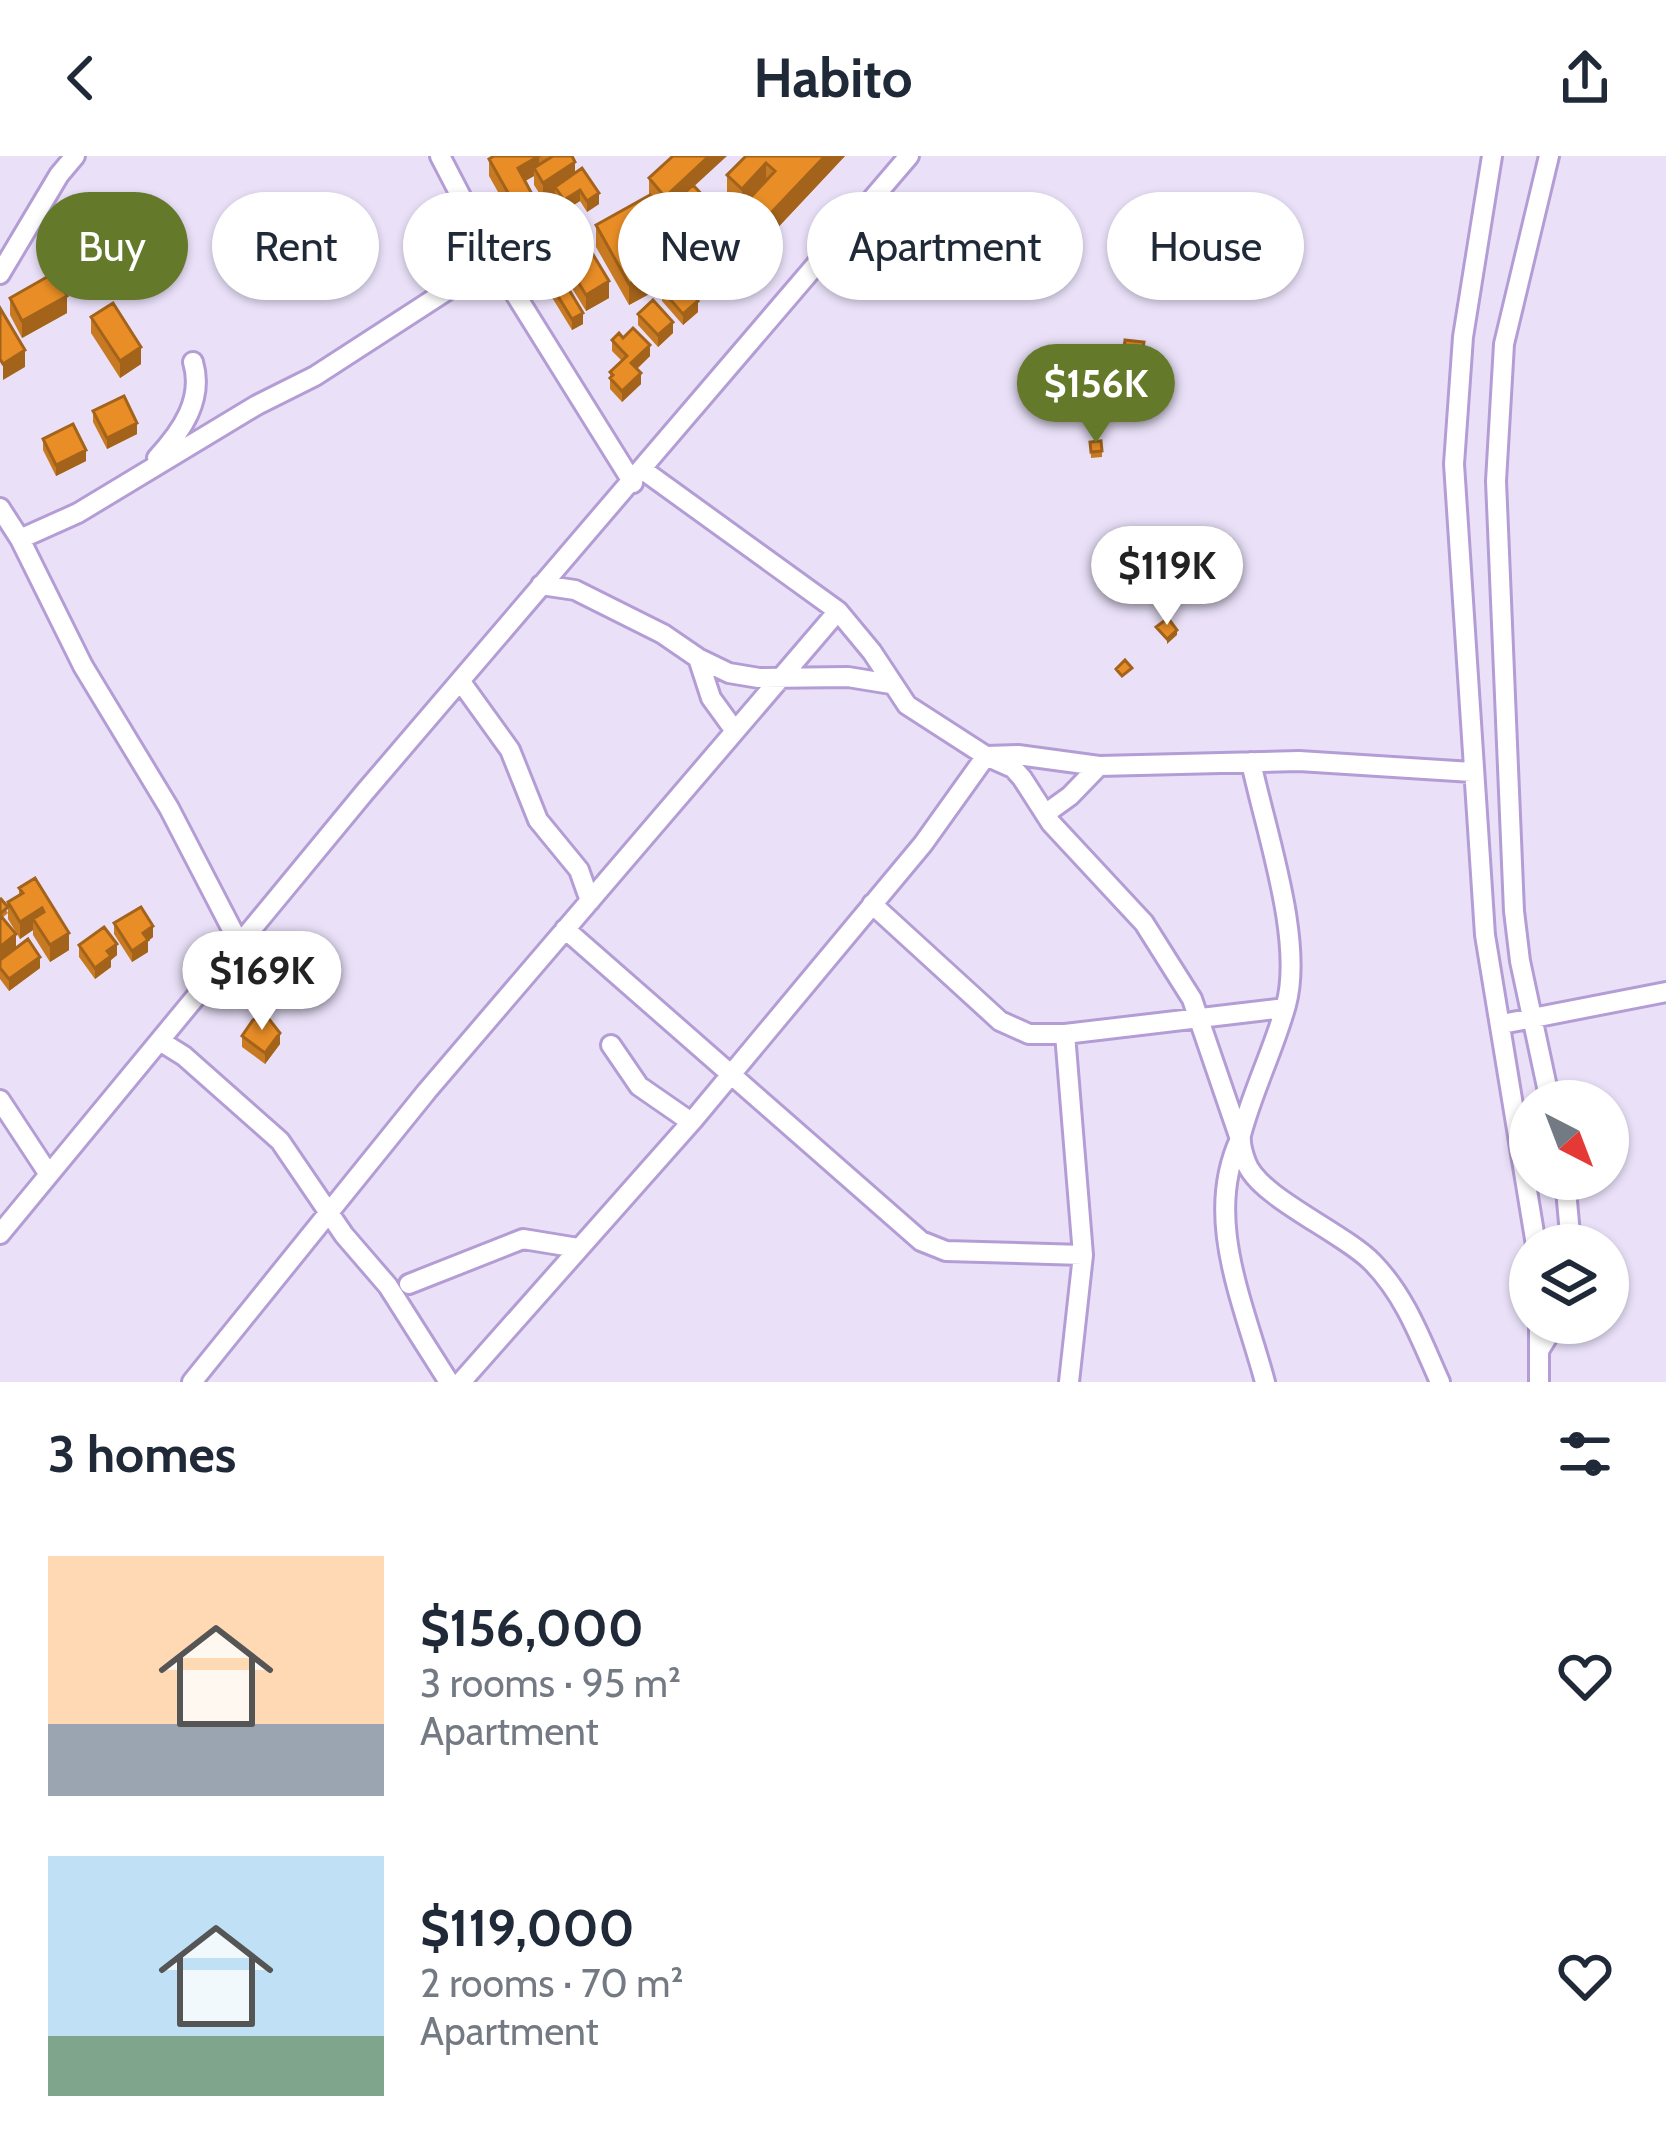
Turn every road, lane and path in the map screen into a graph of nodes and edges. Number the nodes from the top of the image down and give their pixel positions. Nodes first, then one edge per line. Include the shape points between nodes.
1 (75, 156) edge
2 (440, 156) edge
3 (909, 156) edge
4 (1492, 156) edge
5 (1549, 156) edge
6 (459, 192) edge
7 (0, 274) edge
8 (432, 300) edge
9 (521, 300) edge
10 (193, 362) dead end
11 (148, 470) junction
12 (638, 477) junction
13 (0, 508) edge
14 (20, 539) junction
15 (541, 585) junction
16 (838, 611) junction
17 (698, 658) junction
18 (784, 675) junction
19 (461, 682) junction
20 (891, 683) junction
21 (735, 731) junction
22 (986, 757) junction
23 (1251, 763) junction
24 (1099, 766) junction
25 (1472, 772) junction
26 (1045, 814) junction
27 (590, 901) junction
28 (872, 904) junction
29 (565, 929) junction
30 (239, 943) junction
31 (1666, 992) edge
32 (1286, 1008) junction
33 (1532, 1019) junction
34 (1197, 1020) junction
35 (1502, 1024) junction
36 (1065, 1034) junction
37 (160, 1041) junction
38 (611, 1045) dead end
39 (731, 1072) junction
40 (1545, 1080) edge
41 (0, 1100) edge
42 (691, 1122) junction
43 (1240, 1139) junction
44 (48, 1173) junction
45 (330, 1212) junction
46 (1533, 1224) edge
47 (0, 1234) edge
48 (578, 1248) junction
49 (363, 1252) junction
50 (1083, 1256) junction
51 (409, 1284) junction
52 (413, 1324) junction
53 (1540, 1344) edge
54 (1543, 1344) edge
55 (1540, 1349) junction
56 (192, 1382) edge
57 (449, 1382) edge
58 (460, 1382) edge
59 (1069, 1382) edge
60 (1264, 1382) edge
61 (1440, 1382) edge
62 (1539, 1382) edge

1 - 7 street
2 - 6 street
3 - 12 street
4 - 25 street via 1463,337 1454,464
5 - 33 street via 1504,344 1496,481 1514,911
8 - 11 street
9 - 12 street
10 - 11 street via 199,387 182,430
11 - 14 street
12 - 15 street
12 - 16 street
13 - 14 street
14 - 30 street
15 - 17 street via 574,590
15 - 19 street
16 - 18 street
16 - 20 street
17 - 18 street via 742,676
17 - 21 street via 711,698
18 - 20 street
18 - 21 street
19 - 27 street via 510,750 538,820 579,870
19 - 30 street
20 - 22 street via 915,711
21 - 27 street
22 - 24 street
22 - 26 street via 1012,768
22 - 28 street
23 - 24 street
23 - 25 street
23 - 32 street via 1287,924
24 - 26 street
25 - 35 street via 1485,935
26 - 34 street via 1144,923
27 - 29 street
28 - 36 street via 1000,1021 1029,1034
28 - 39 street
29 - 39 street
29 - 45 street
30 - 37 street
31 - 33 street
32 - 34 street
32 - 43 street
33 - 35 street
33 - 40 street
34 - 36 street
34 - 43 street
35 - 46 street
36 - 50 street
37 - 44 street
37 - 45 street via 280,1141
38 - 42 street via 639,1086
39 - 42 street
39 - 50 street via 921,1241 946,1251
41 - 44 street
42 - 48 street
43 - 60 street via 1226,1174 1226,1235
43 - 61 street via 1256,1181 1337,1234 1389,1282
44 - 47 street
45 - 49 street
45 - 56 street
48 - 51 street via 523,1239
48 - 58 street
49 - 51 street
49 - 52 street
50 - 59 street
51 - 52 street
52 - 57 street
53 - 55 street
54 - 55 street
55 - 62 street

